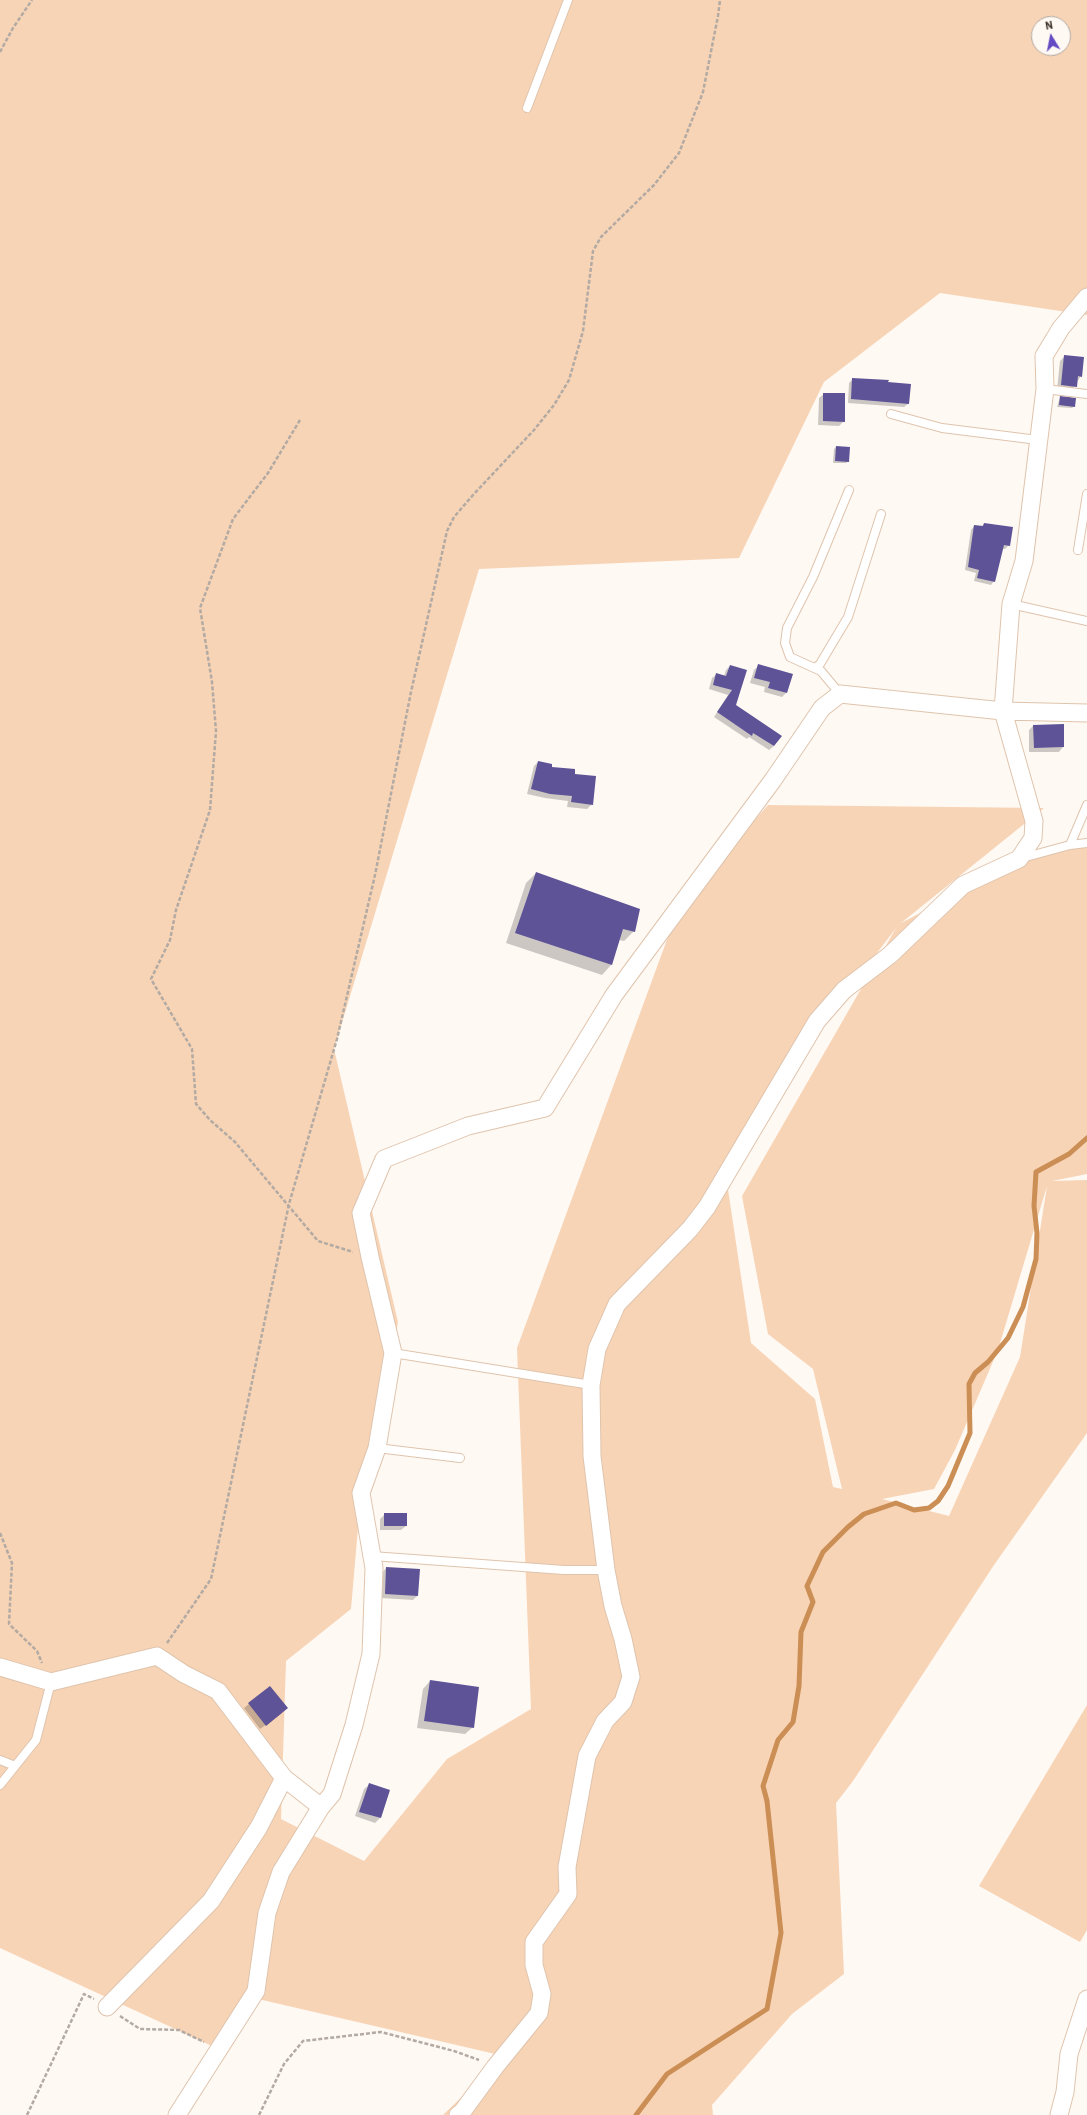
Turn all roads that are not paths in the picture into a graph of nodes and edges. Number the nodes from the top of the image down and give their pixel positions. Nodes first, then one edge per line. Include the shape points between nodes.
1 (568, 0) edge
2 (527, 108) dead end
3 (1087, 297) edge
4 (1045, 389) junction
5 (1087, 394) edge
6 (891, 414) dead end
7 (1038, 440) junction
8 (849, 490) dead end
9 (1087, 494) edge
10 (881, 514) dead end
11 (1078, 550) dead end
12 (1011, 604) junction
13 (1087, 621) edge
14 (815, 668) junction
15 (840, 694) junction
16 (1003, 711) junction
17 (1087, 713) edge
18 (1087, 806) edge
19 (1087, 843) edge
20 (1070, 845) junction
21 (1018, 859) junction
22 (393, 1354) junction
23 (591, 1385) junction
24 (377, 1448) junction
25 (460, 1458) dead end
26 (372, 1556) junction
27 (606, 1570) junction
28 (0, 1667) edge
29 (51, 1682) junction
30 (0, 1760) edge
31 (15, 1766) junction
32 (284, 1778) junction
33 (0, 1785) edge
34 (321, 1807) junction
35 (1087, 1999) edge
36 (107, 2007) road end
37 (178, 2115) edge
38 (458, 2115) edge
39 (1059, 2115) edge

1 - 2 lane
3 - 4 street via 1061,328 1044,356
4 - 5 lane
4 - 7 street
6 - 7 lane via 942,428
7 - 12 street via 1024,561
8 - 14 lane via 813,577 787,628 785,643 790,658
9 - 11 lane
10 - 14 lane via 848,617 820,664
12 - 13 lane
12 - 16 street
14 - 15 lane via 821,671
15 - 16 street
15 - 22 street via 822,708 773,780 614,995 545,1108 468,1126 384,1159 362,1213
16 - 17 street
16 - 21 street via 1034,821 1032,838
18 - 20 lane
19 - 20 lane
20 - 21 lane
21 - 23 street via 963,885 890,955 844,990 817,1021 707,1207 690,1229 617,1304 597,1349
22 - 23 lane
22 - 24 street
23 - 27 street via 592,1456
24 - 25 lane
24 - 26 street via 361,1493
26 - 27 lane via 564,1570
26 - 34 street via 374,1568 371,1654 341,1771 332,1794
27 - 38 street via 631,1677 623,1702 604,1721 587,1756 566,1867 568,1894 534,1942 534,1965 542,1994 539,2013
28 - 29 street
29 - 31 lane via 36,1740
29 - 32 street via 157,1656 184,1674 218,1691
30 - 31 lane
31 - 33 lane
32 - 34 street
32 - 36 street via 259,1827 211,1901
34 - 37 street via 281,1872 267,1913 256,1990
35 - 39 street via 1069,2054 1065,2092

